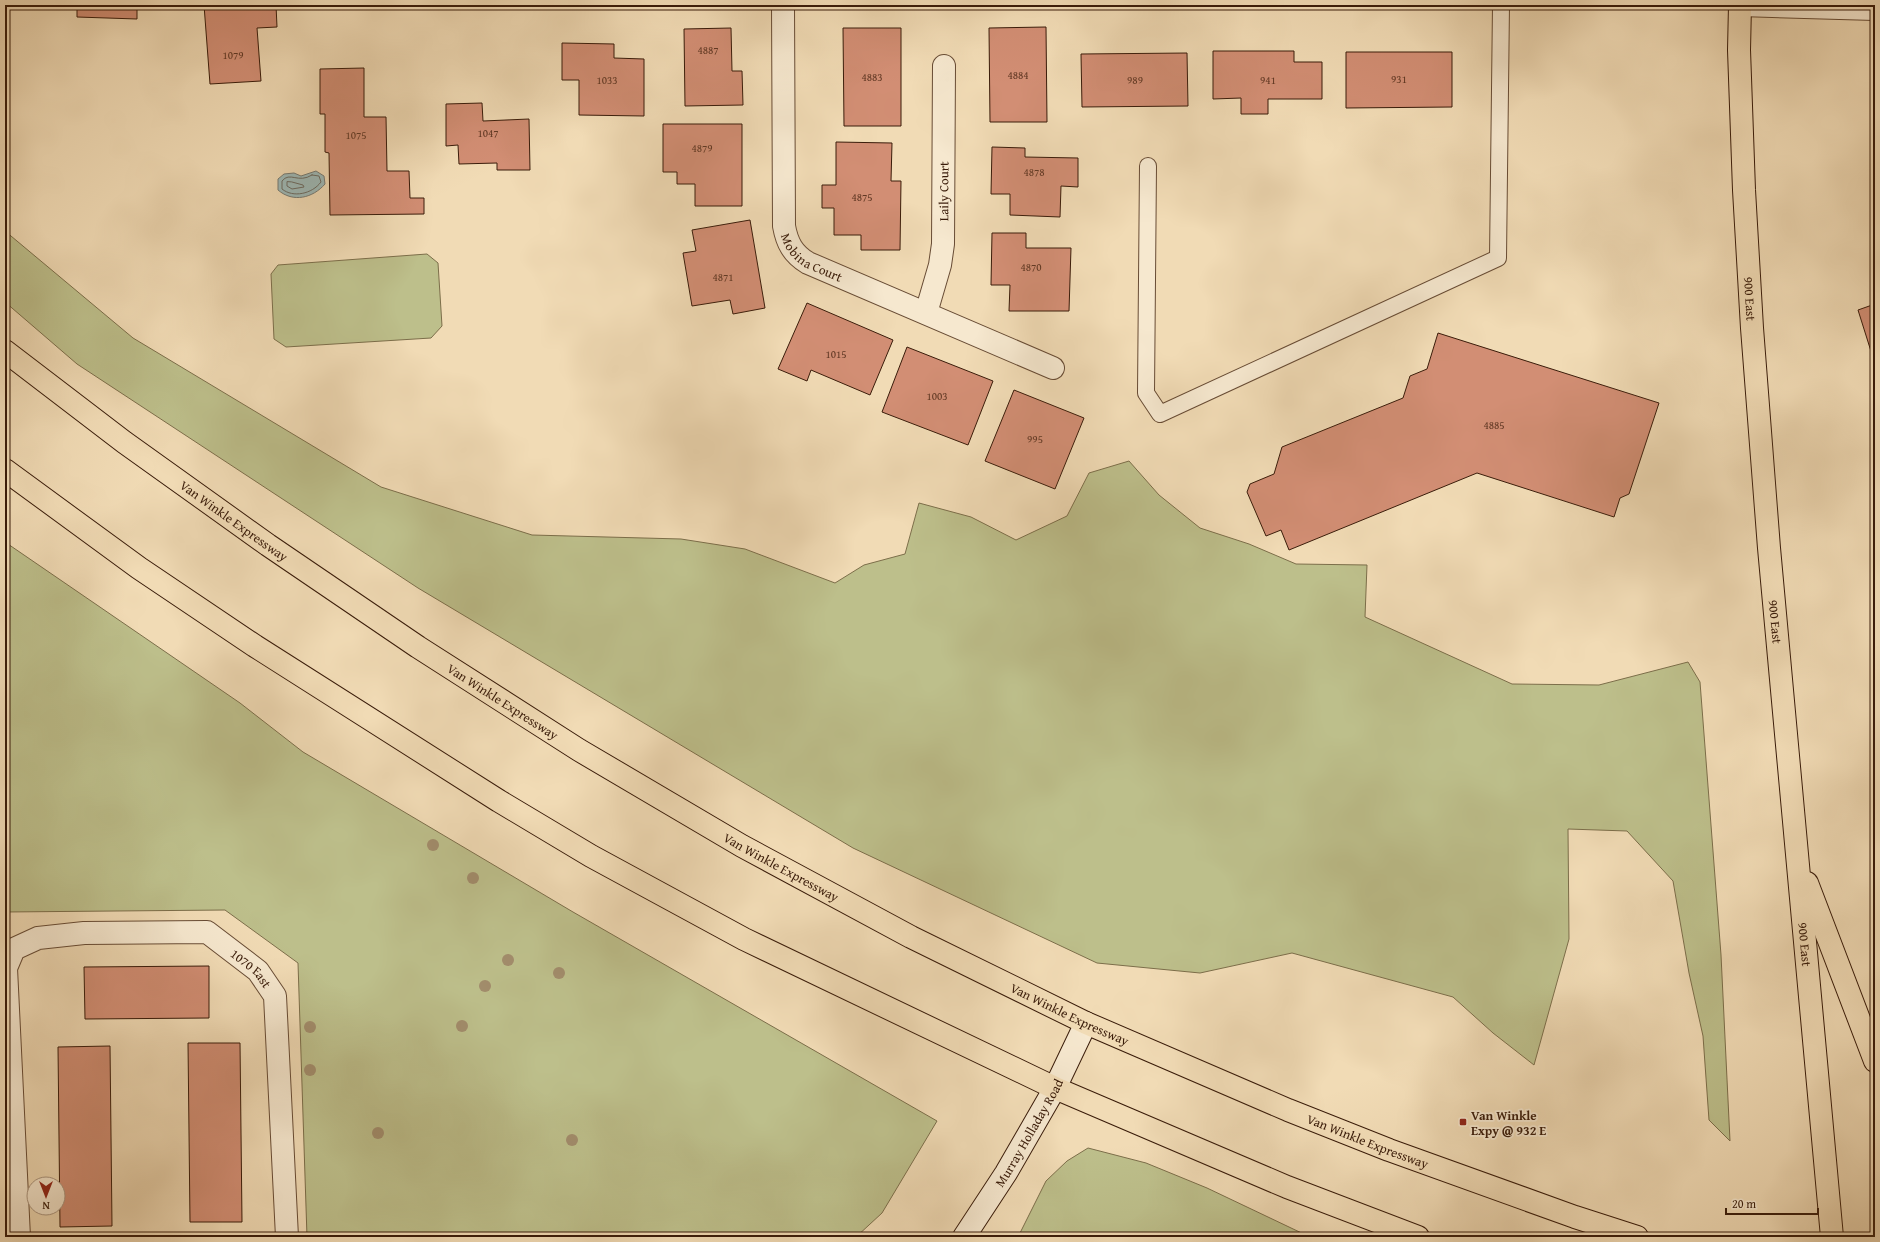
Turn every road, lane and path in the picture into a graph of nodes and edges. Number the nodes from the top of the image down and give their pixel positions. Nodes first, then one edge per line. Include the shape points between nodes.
1 (783, 5) edge
2 (1501, 5) edge
3 (1740, 5) edge
4 (1875, 9) edge
5 (944, 66) dead end
6 (1148, 166) dead end
7 (926, 313) junction
8 (5, 351) edge
9 (1053, 368) dead end
10 (5, 470) edge
11 (1797, 855) junction
12 (1086, 1023) junction
13 (1875, 1061) edge
14 (1055, 1088) junction
15 (19, 1237) edge
16 (287, 1237) edge
17 (964, 1237) edge
18 (1418, 1237) edge
19 (1637, 1237) edge
20 (1832, 1237) edge

1 - 7 street, Mobina Court via 784,226 787,240 795,253 808,263
2 - 6 lane via 1498,258 1160,414 1146,393
3 - 4 street
3 - 11 main road, 900 East via 1744,190 1752,328
5 - 7 street, Laily Court via 943,244 940,265
7 - 9 street, Mobina Court
8 - 12 main road, Van Winkle Expressway via 124,442 268,545 418,647 579,750 742,846 890,926
10 - 14 main road via 139,568 255,646 492,797 591,856 744,939
11 - 13 main road
11 - 20 main road, 900 East
12 - 14 street, Murray Holladay Road
12 - 19 main road, Van Winkle Expressway via 1281,1107 1389,1150
14 - 17 street, Murray Holladay Road via 1006,1174
14 - 18 main road via 1287,1187
15 - 16 street, 1070 East via 6,975 6,968 14,949 38,938 84,933 207,932 258,971 275,996

